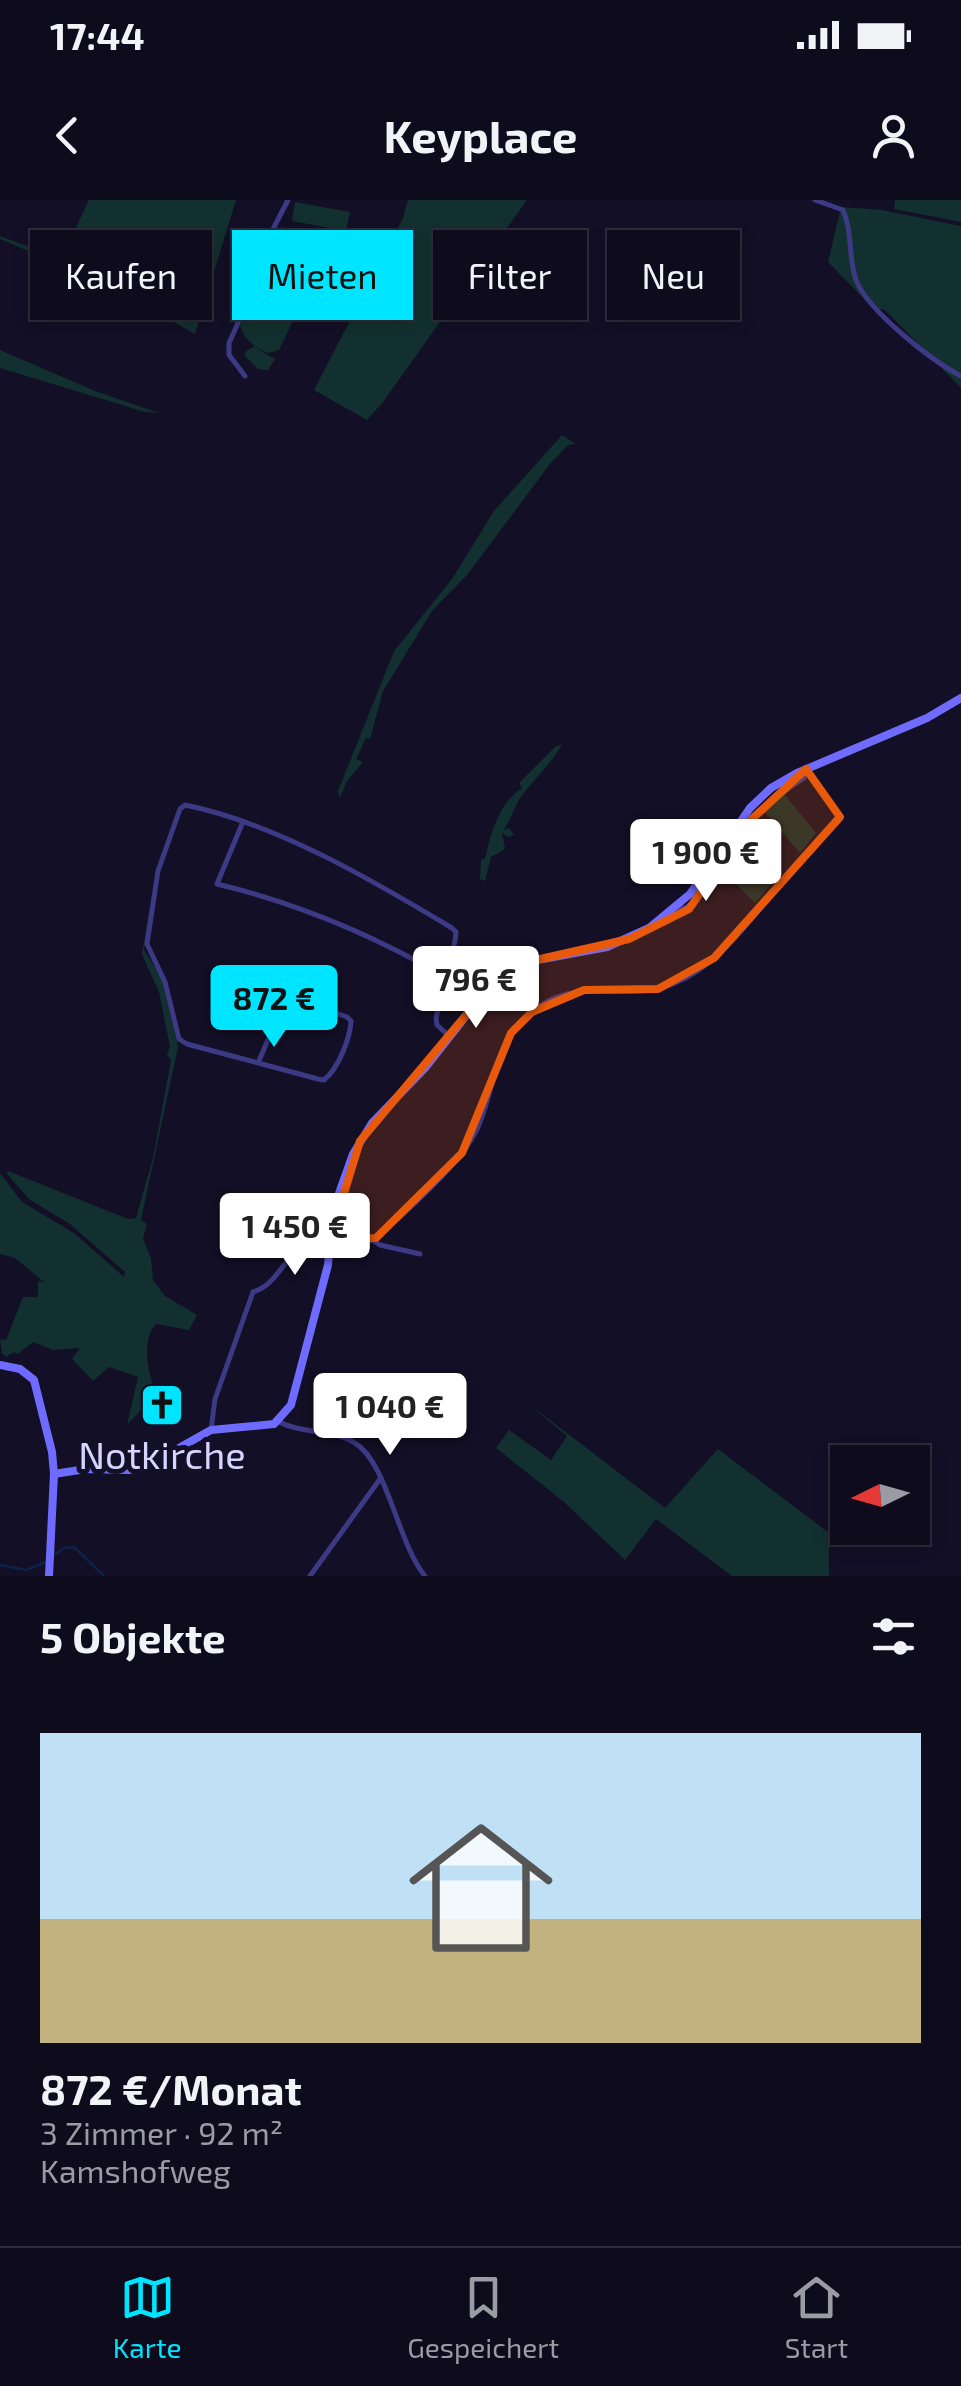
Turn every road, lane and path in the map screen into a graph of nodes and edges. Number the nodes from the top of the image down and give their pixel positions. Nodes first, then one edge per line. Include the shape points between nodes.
1 (288, 200) edge
2 (815, 200) edge
3 (245, 376) dead end
4 (961, 376) edge
5 (961, 698) edge
6 (806, 770) junction
7 (242, 823) junction
8 (445, 977) junction
9 (449, 1036) junction
10 (258, 1064) junction
11 (330, 1235) junction
12 (372, 1240) junction
13 (420, 1254) dead end
14 (0, 1366) edge
15 (279, 1422) junction
16 (212, 1430) junction
17 (54, 1474) junction
18 (380, 1479) junction
19 (49, 1576) edge
20 (310, 1576) edge
21 (425, 1576) edge

1 - 3 street via 229,343 229,355
2 - 4 street via 842,210 856,280 875,307
5 - 6 main road
6 - 9 main road via 758,800 676,908 614,944 515,967
6 - 12 street via 840,817 714,958 674,984 595,989 558,997 532,1012 511,1033 474,1136
7 - 8 street via 375,882 456,932
7 - 8 street via 217,884 390,946
7 - 10 street via 183,806 158,871 147,949 165,982 182,1042
8 - 9 street via 436,1022
9 - 11 main road via 360,1141
10 - 10 street via 326,1080 351,1021 286,998
11 - 12 street
11 - 15 main road via 291,1406
11 - 16 street via 304,1240 252,1292 215,1399
12 - 13 street
14 - 17 main road via 34,1380
15 - 16 main road
15 - 18 street via 358,1444
16 - 17 main road via 145,1468
17 - 19 main road
18 - 20 street
18 - 21 street

